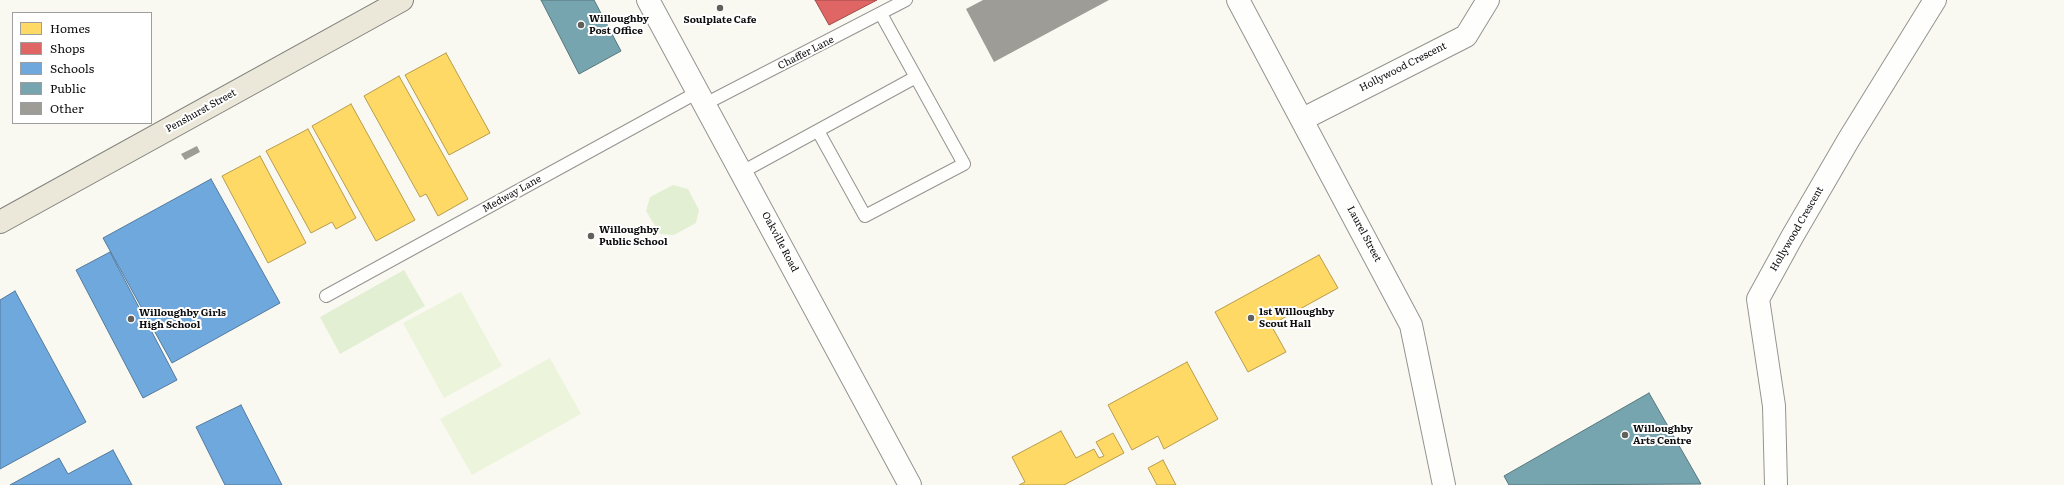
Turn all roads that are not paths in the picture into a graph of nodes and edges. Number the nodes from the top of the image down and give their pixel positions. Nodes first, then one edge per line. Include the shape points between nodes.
1 (402, 0) edge
2 (648, 0) edge
3 (906, 0) edge
4 (1238, 0) edge
5 (1488, 0) edge
6 (1935, 0) edge
7 (881, 14) junction
8 (916, 77) junction
9 (702, 98) junction
10 (1303, 119) junction
11 (818, 131) junction
12 (742, 172) junction
13 (0, 222) edge
14 (326, 296) dead end
15 (910, 485) edge
16 (1444, 485) edge
17 (1776, 485) edge

1 - 13 main road, Penshurst Street
2 - 9 street, Oakville Road
3 - 7 lane, Chaffer Lane
4 - 10 street, Laurel Street
5 - 10 street, Hollywood Crescent via 1466,36
6 - 17 street, Hollywood Crescent via 1830,172 1758,299 1774,406
7 - 8 lane
7 - 9 lane, Chaffer Lane
8 - 11 lane
8 - 11 lane via 964,164 865,216
9 - 12 street, Oakville Road
9 - 14 lane, Medway Lane
10 - 16 street, Laurel Street via 1411,325
11 - 12 lane
12 - 15 street, Oakville Road

